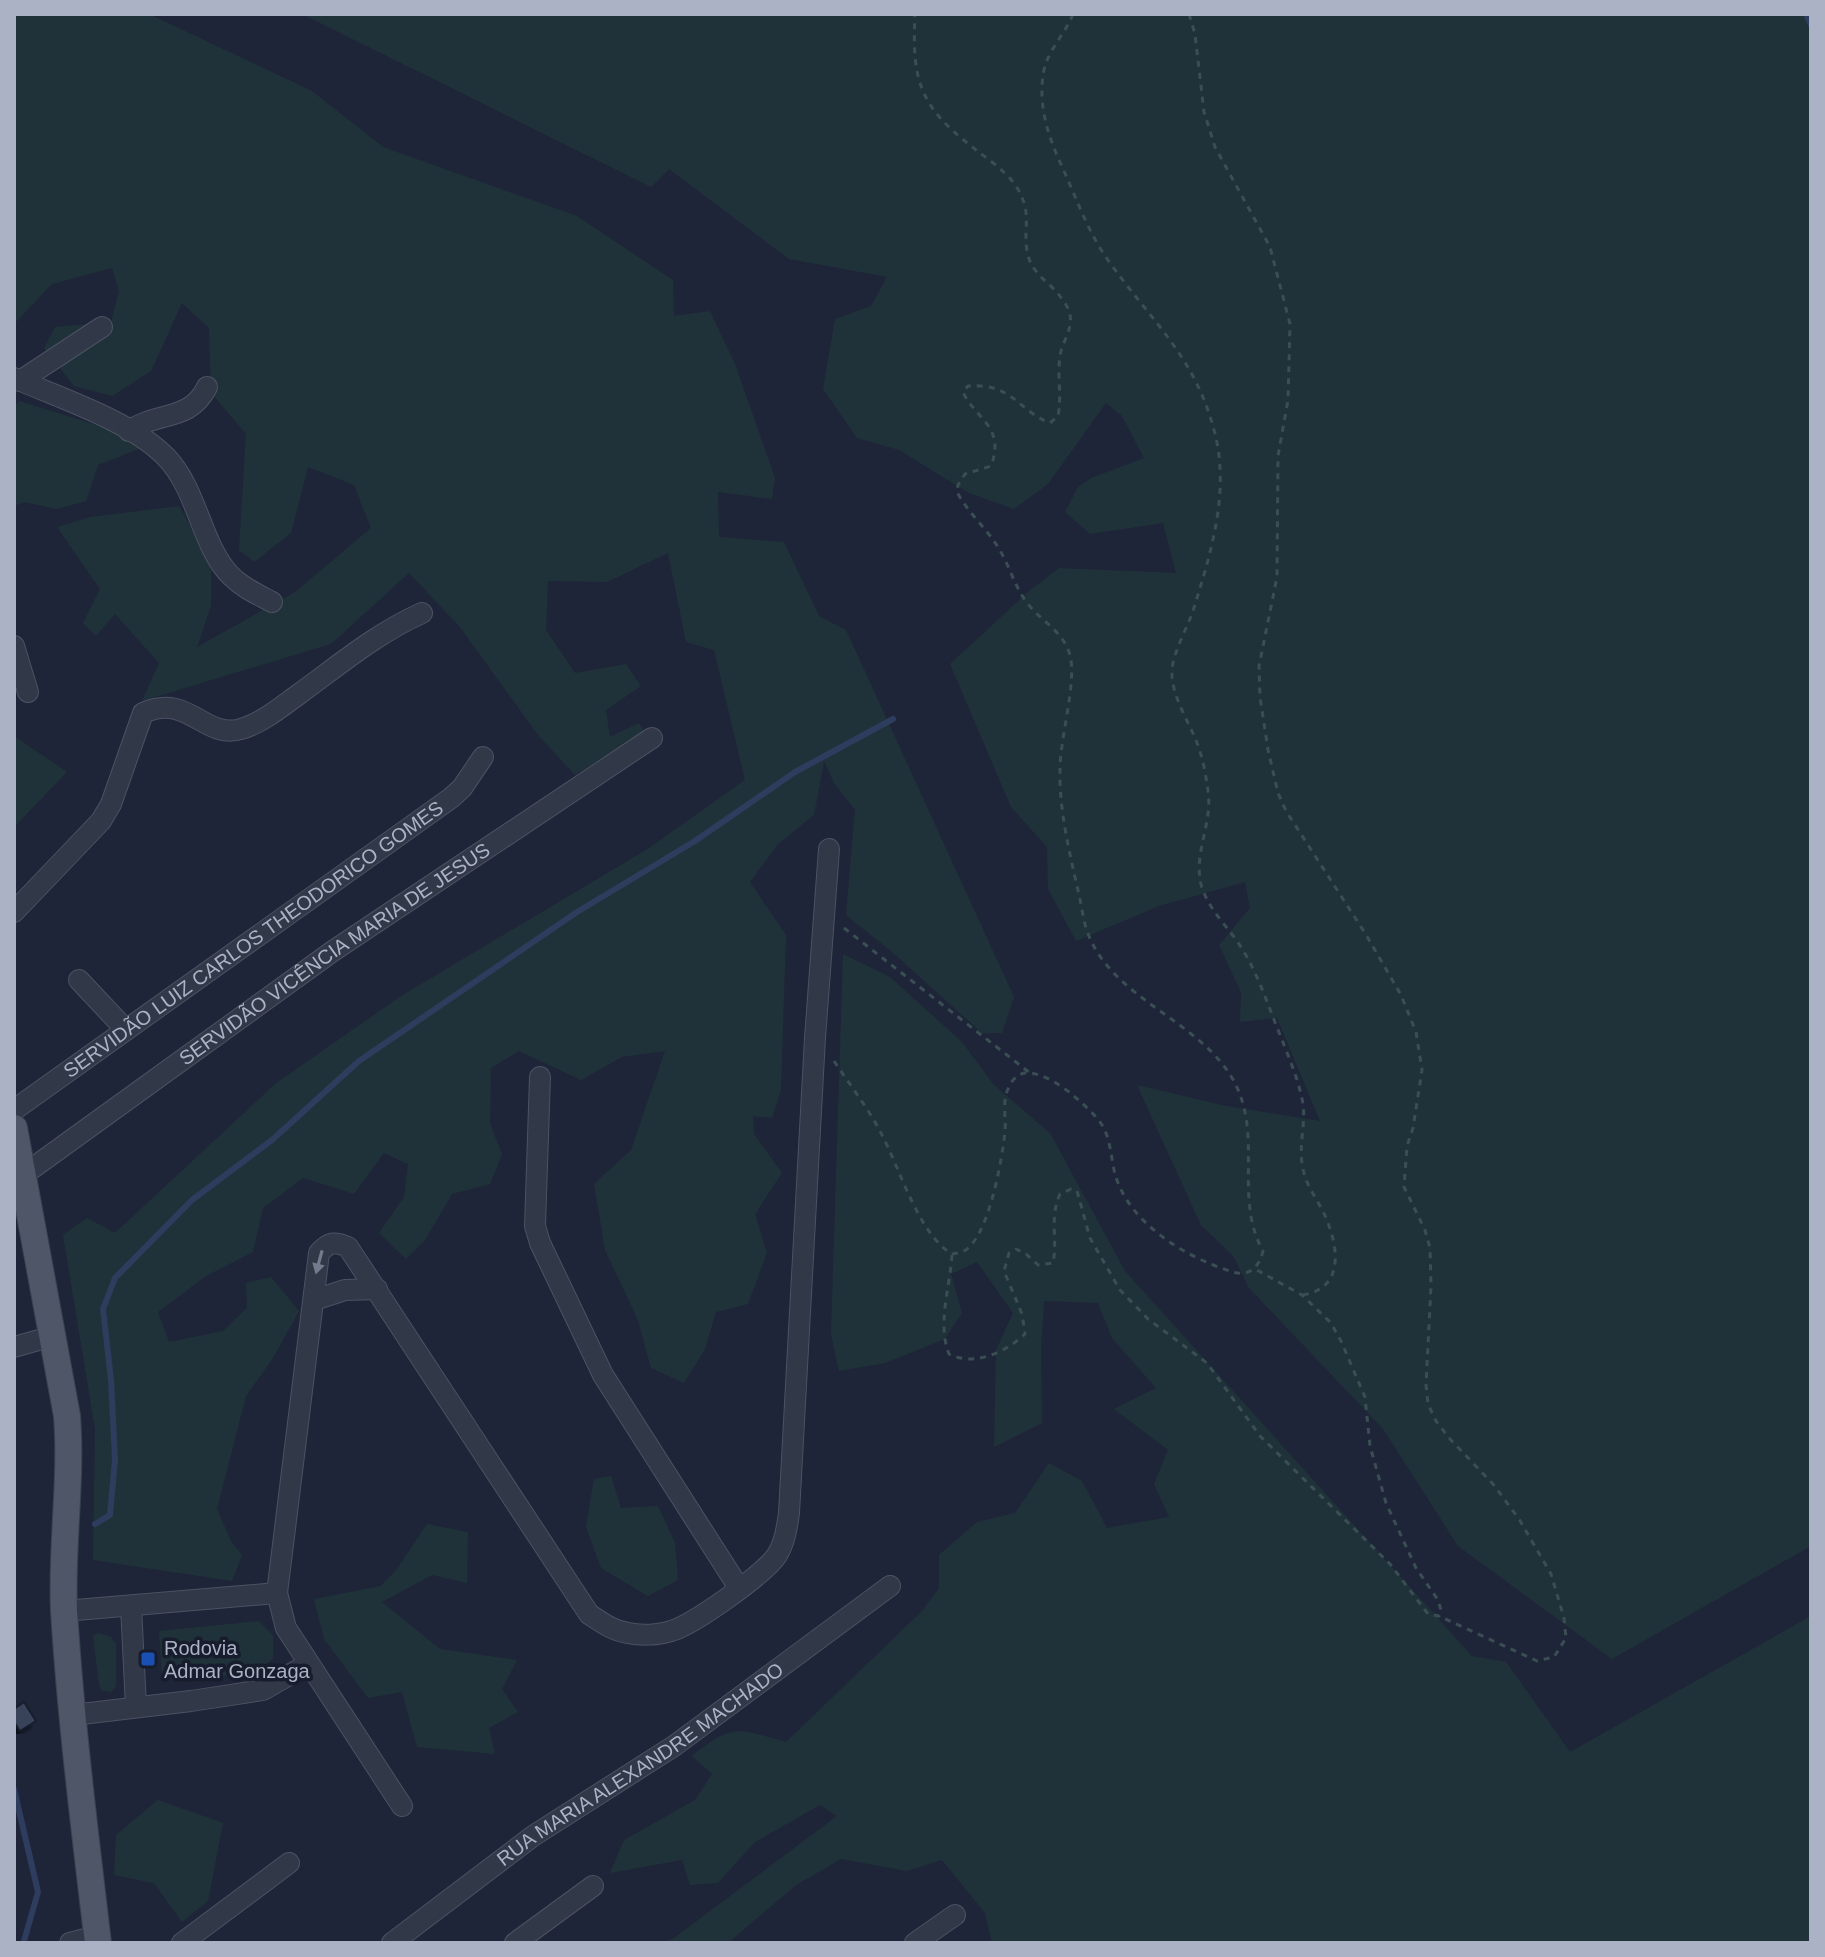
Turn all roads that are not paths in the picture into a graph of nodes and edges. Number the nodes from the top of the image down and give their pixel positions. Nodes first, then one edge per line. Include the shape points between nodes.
1 (102, 327) dead end
2 (17, 379) edge
3 (207, 387) dead end
4 (129, 431) junction
5 (272, 602) dead end
6 (422, 613) dead end
7 (14, 646) edge
8 (28, 692) dead end
9 (652, 738) dead end
10 (483, 757) dead end
11 (829, 849) dead end
12 (14, 912) edge
13 (79, 980) dead end
14 (126, 1030) junction
15 (540, 1077) dead end
16 (14, 1110) edge
17 (14, 1128) edge
18 (23, 1175) junction
19 (377, 1289) junction
20 (314, 1300) junction
21 (53, 1336) junction
22 (14, 1347) edge
23 (890, 1586) dead end
24 (739, 1588) junction
25 (277, 1593) junction
26 (131, 1606) junction
27 (64, 1611) junction
28 (308, 1664) junction
29 (136, 1707) junction
30 (73, 1715) junction
31 (402, 1806) dead end
32 (289, 1863) dead end
33 (593, 1886) dead end
34 (955, 1915) dead end
35 (97, 1939) edge
36 (70, 1943) edge
37 (182, 1943) edge
38 (392, 1943) edge
39 (515, 1943) edge
40 (915, 1943) edge

1 - 2 street
2 - 4 street
3 - 4 street via 190,408
4 - 5 street via 168,459 186,484 228,573
6 - 12 street via 395,625 267,717 239,730 216,729 182,710 159,706 143,713 101,821
7 - 8 street
9 - 18 street, SERVIDÃO VICÊNCIA MARIA DE JESUS via 333,951
10 - 14 street, SERVIDÃO LUIZ CARLOS THEODORICO GOMES via 451,798
11 - 24 street via 789,1513 778,1554
13 - 14 street
14 - 16 street, SERVIDÃO LUIZ CARLOS THEODORICO GOMES
15 - 24 street via 535,1226 540,1243 603,1375
17 - 18 main road
18 - 21 main road
19 - 20 street via 345,1290
19 -> 20 street via 348,1247 328,1243 316,1262
19 - 24 street via 589,1614 627,1633 670,1631
20 - 25 street
21 - 22 street
21 - 27 main road via 68,1438
23 - 38 street, RUA MARIA ALEXANDRE MACHADO via 674,1746 533,1836
25 - 26 street
25 - 28 street via 286,1628
26 - 27 street
26 - 29 street
27 - 30 main road
28 - 29 street via 263,1690
28 - 31 street
29 - 30 street
30 - 35 main road
32 - 37 street
33 - 39 street
34 - 40 street
35 - 36 street

